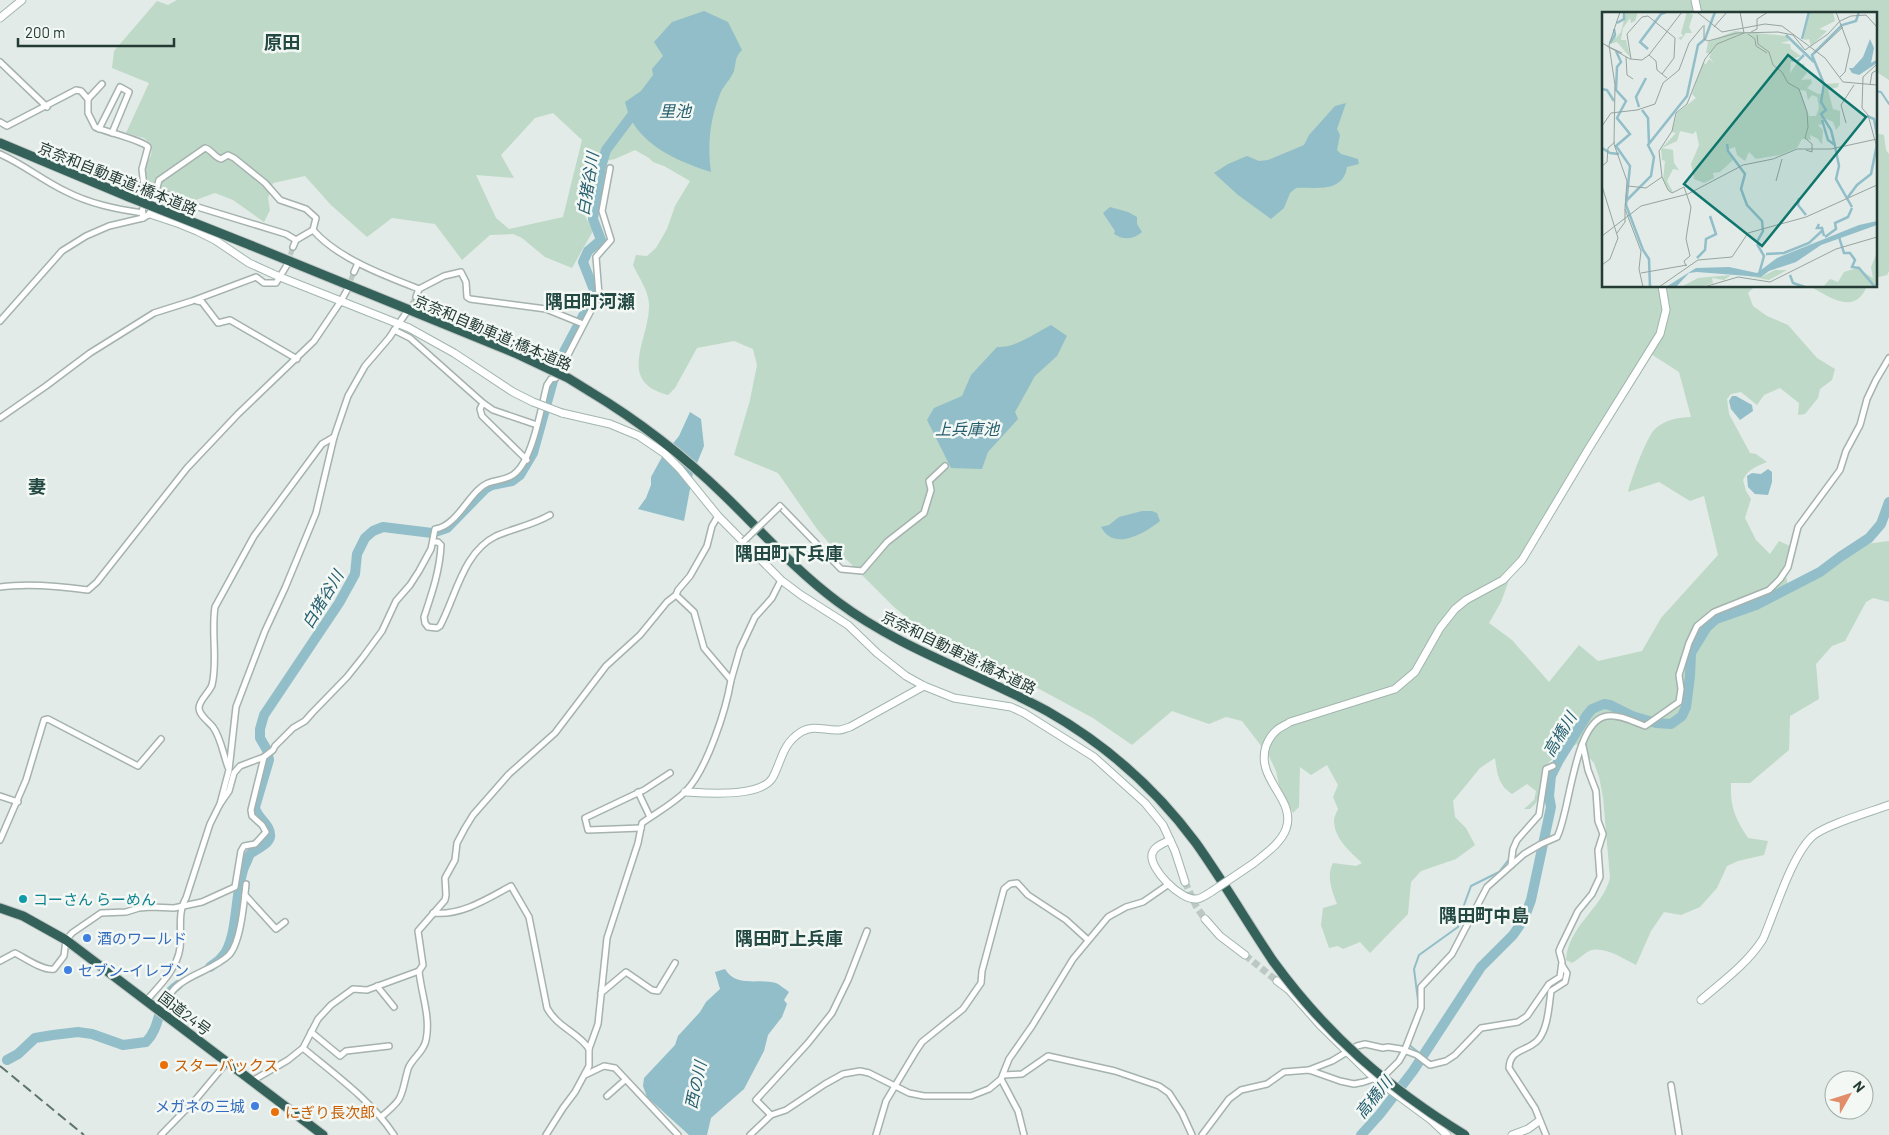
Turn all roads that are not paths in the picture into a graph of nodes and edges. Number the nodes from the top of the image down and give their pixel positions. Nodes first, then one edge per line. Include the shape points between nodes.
1 (22, 0) edge
2 (0, 18) edge
3 (0, 62) edge
4 (102, 84) dead end
5 (88, 99) junction
6 (47, 107) junction
7 (0, 122) edge
8 (100, 129) junction
9 (112, 133) junction
10 (0, 143) edge
11 (0, 154) edge
12 (610, 168) dead end
13 (155, 190) junction
14 (191, 205) junction
15 (145, 215) junction
16 (180, 224) junction
17 (313, 230) junction
18 (296, 240) junction
19 (293, 247) tunnel mouth
20 (358, 263) junction
21 (287, 265) tunnel mouth
22 (354, 272) tunnel mouth
23 (280, 277) junction
24 (1662, 288) edge
25 (419, 289) junction
26 (347, 290) tunnel mouth
27 (416, 297) tunnel mouth
28 (192, 301) junction
29 (341, 301) junction
30 (406, 312) tunnel mouth
31 (0, 321) edge
32 (398, 323) junction
33 (583, 324) junction
34 (394, 330) junction
35 (1889, 358) edge
36 (297, 359) junction
37 (483, 403) junction
38 (0, 418) edge
39 (537, 425) junction
40 (334, 437) junction
41 (527, 460) junction
42 (946, 466) dead end
43 (550, 515) dead end
44 (718, 516) junction
45 (744, 541) junction
46 (434, 542) junction
47 (781, 580) junction
48 (0, 587) edge
49 (676, 595) junction
50 (731, 680) junction
51 (924, 686) junction
52 (161, 739) dead end
53 (1583, 745) junction
54 (267, 755) junction
55 (1553, 766) dead end
56 (229, 770) junction
57 (670, 773) dead end
58 (638, 792) junction
59 (685, 792) junction
60 (0, 796) edge
61 (18, 802) junction
62 (220, 804) junction
63 (1889, 804) edge
64 (650, 817) junction
65 (641, 828) junction
66 (0, 840) edge
67 (1170, 840) junction
68 (1511, 865) junction
69 (1184, 882) tunnel mouth
70 (1169, 884) junction
71 (239, 885) junction
72 (245, 895) junction
73 (181, 906) junction
74 (0, 908) edge
75 (433, 913) junction
76 (1205, 920) tunnel mouth
77 (285, 922) dead end
78 (867, 931) dead end
79 (66, 940) junction
80 (1088, 940) junction
81 (1245, 955) tunnel mouth
82 (0, 961) edge
83 (675, 963) dead end
84 (1561, 965) junction
85 (420, 971) junction
86 (1277, 981) tunnel mouth
87 (377, 986) junction
88 (601, 994) junction
89 (1701, 1000) dead end
90 (146, 1001) junction
91 (394, 1006) dead end
92 (166, 1016) junction
93 (311, 1032) junction
94 (389, 1046) dead end
95 (304, 1048) junction
96 (589, 1050) junction
97 (1346, 1052) junction
98 (1404, 1052) junction
99 (227, 1062) junction
100 (1308, 1070) junction
101 (584, 1075) junction
102 (1002, 1077) junction
103 (1374, 1078) junction
104 (625, 1080) junction
105 (252, 1081) junction
106 (895, 1085) junction
107 (1670, 1085) dead end
108 (607, 1096) dead end
109 (771, 1115) junction
110 (381, 1117) junction
111 (1539, 1121) junction
112 (1530, 1132) edge
113 (160, 1135) edge
114 (323, 1135) edge
115 (394, 1135) edge
116 (546, 1135) edge
117 (678, 1135) edge
118 (750, 1135) edge
119 (876, 1135) edge
120 (1024, 1135) edge
121 (1192, 1135) edge
122 (1202, 1135) edge
123 (1447, 1135) edge
124 (1465, 1135) edge
125 (1512, 1135) edge
126 (1546, 1135) edge
127 (1679, 1135) edge

1 - 2 street
3 - 6 street
4 - 5 street
5 - 6 street via 76,90
5 - 8 street via 88,113 95,128
6 - 7 street via 7,126
8 - 9 street
8 - 9 street via 120,87 130,92
9 - 15 street via 148,147 142,169
10 - 124 highway, 京奈和自動車道;橋本道路, bridge via 515,353 568,378 630,416 700,473 798,569 856,615 908,646 1048,712 1114,756 1151,790 1182,826 1273,961 1313,1012 1357,1057 1406,1097
11 - 15 street via 87,201
12 - 33 street via 602,211 611,240 596,257 599,295
13 - 14 street
13 - 15 street
13 - 17 street via 159,180 204,148 209,149 217,158 228,155 234,158 265,182 280,200 311,213 316,218
14 - 16 street
14 - 18 street via 286,234
15 - 16 street
15 - 31 street via 109,226 62,251
16 - 23 street
17 - 18 street
17 - 20 street
18 - 19 street
20 - 22 street
20 - 25 street
21 - 23 street
23 - 28 street via 276,283 264,283 256,277
23 - 29 street
24 - 70 street, bridge via 1666,310 1660,334 1514,570 1455,609 1415,672 1395,689 1290,722 1277,730 1268,741 1263,759 1288,818 1286,830 1274,846 1204,897 1189,898
25 - 27 street
25 - 33 street via 444,276 461,272 470,300 546,309
26 - 29 street
28 - 36 street via 202,302 218,323 230,320
28 - 38 street via 154,313 90,353
29 - 32 street
29 - 36 street
30 - 32 street
32 - 34 street
32 - 44 street, bridge via 533,402 562,413 610,424 639,436 680,469
33 - 39 street via 561,370 547,385
34 - 37 street via 410,338
34 - 40 street via 365,366 348,396
35 - 53 street via 1867,399 1860,426 1840,470 1798,527 1788,567 1780,579 1769,590 1714,612 1698,626 1689,643 1680,675 1682,689 1679,702 1645,726 1614,716 1599,719 1591,727
36 - 48 street via 187,468 88,590 60,586
37 - 39 street
37 - 41 street via 480,409 482,416
39 - 41 street
40 - 56 street via 316,513 236,707
40 - 56 street via 322,444 254,536 215,607 214,674 208,694 199,707 215,730
41 - 46 street via 512,476 479,489 449,523 435,529
42 - 45 street, bridge via 929,481 931,490 924,512 887,542 862,571 841,569 780,506
43 - 46 street via 540,522 497,536 479,548 440,626 433,628 428,627 424,617 441,553 441,545
44 - 45 street
44 - 49 street via 707,546
45 - 47 street
46 - 54 street via 410,585 396,601 382,631 347,678
47 - 50 street via 772,598 755,616
47 - 51 street via 848,625 893,666
49 - 50 street via 694,612 704,648
49 - 75 street via 606,666 555,733 509,774 473,815 457,844 455,860 445,878 445,900
50 - 59 street via 704,763
51 - 59 street via 850,727 838,730 820,727 801,732 782,752 772,778 762,788
51 - 67 street via 954,698 1011,707 1066,738 1094,757 1145,803 1163,825
52 - 61 street via 138,766 44,720
53 - 68 street via 1575,762 1557,837 1524,854
53 - 84 street via 1596,791 1598,821 1603,834 1598,850 1600,877 1561,946
54 - 62 street via 240,766
54 - 71 street via 251,810 252,816 266,832 255,844 244,846 241,851
55 - 68 street via 1546,769 1539,814 1517,840
56 - 62 street
57 - 58 street
58 - 64 street
58 - 65 street via 585,818 588,830
59 - 64 street
60 - 61 street
61 - 66 street
62 - 73 street
63 - 89 street via 1821,831 1809,840 1798,854 1756,950
64 - 65 street
65 - 88 street via 607,938
67 - 69 street
67 - 70 street via 1157,846 1152,853 1155,868
68 - 98 street via 1487,887 1452,954 1421,987 1421,1008
70 - 80 street via 1143,902 1126,906 1108,917
71 - 72 street via 246,884
71 - 73 street via 202,902
72 - 77 street via 276,930
72 - 92 street via 236,942 230,954 171,994
73 - 79 street via 101,913
73 - 90 street via 180,948 176,959 170,973
74 - 79 highway, 国道24号 via 23,916
75 - 85 street via 418,931 423,965
75 - 96 street via 447,914 471,906 511,886 529,917 547,1008 560,1025
76 - 81 street
78 - 109 street via 832,1013 756,1100
79 - 82 street via 64,956 54,969 42,968 15,953
79 - 90 highway, 国道24号
80 - 102 street via 1016,1048
80 - 106 street via 1017,883 1010,884 1004,889 981,983 963,1009 922,1042
83 - 88 street via 658,991 626,972
84 - 98 street via 1560,977 1549,984 1527,1016 1518,1022 1481,1028 1455,1055 1430,1065 1417,1055
84 - 111 street via 1566,974 1565,982 1551,991 1542,1034 1537,1041 1511,1057 1509,1063
85 - 87 street
85 - 110 street via 426,1040 408,1069 400,1100
86 - 97 street
87 - 91 street
87 - 93 street via 353,990 330,1005
88 - 96 street via 598,1024
90 - 92 highway, 国道24号
92 - 99 highway, 国道24号
93 - 94 street via 340,1056 346,1051
93 - 95 street
95 - 105 street
95 - 110 street
96 - 101 street via 590,1066
97 - 98 street via 1365,1044
97 - 100 street
97 - 103 street
98 - 103 street via 1385,1075
99 - 105 highway, 国道24号
99 - 113 street via 198,1098
100 - 103 street via 1354,1084
100 - 122 street via 1284,1072 1267,1084 1241,1090 1216,1113
101 - 104 street via 604,1066 615,1068
101 - 116 street
102 - 106 street via 984,1092 971,1096 909,1093
102 - 120 street via 1018,1111
102 - 121 street via 1022,1074 1048,1056 1115,1071 1159,1086 1169,1093
103 - 123 street
104 - 108 street
104 - 117 street
105 - 114 highway, 国道24号
106 - 109 street via 860,1071 843,1074 786,1110
106 - 119 street via 886,1101
107 - 127 street
109 - 118 street
110 - 115 street
111 - 112 street
111 - 126 street
112 - 125 street

